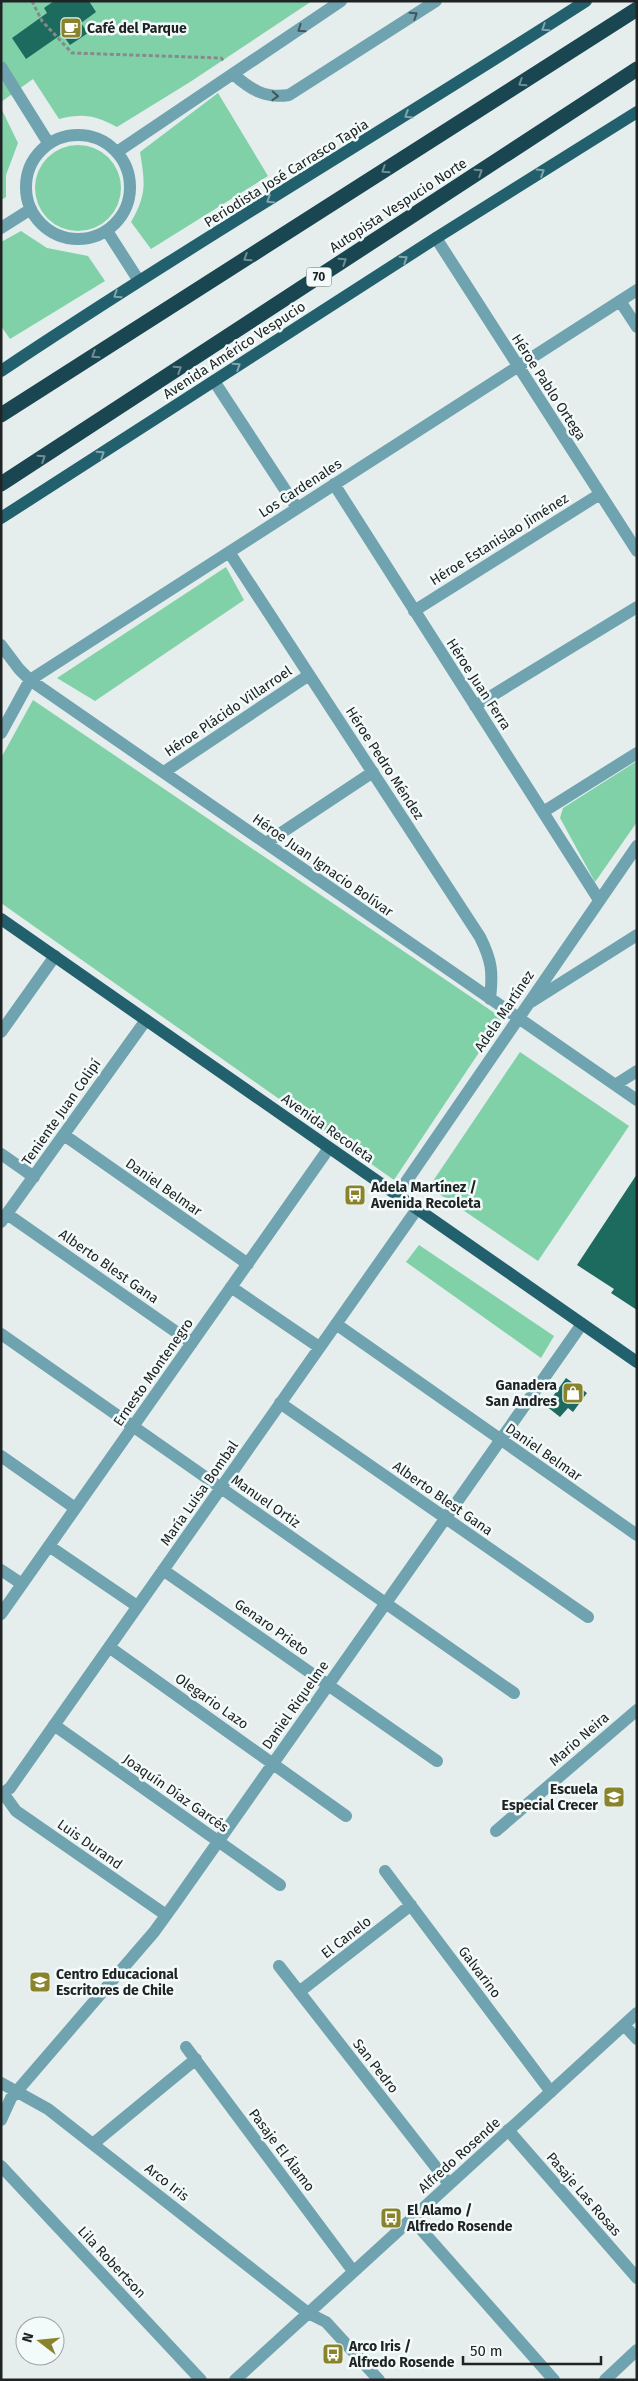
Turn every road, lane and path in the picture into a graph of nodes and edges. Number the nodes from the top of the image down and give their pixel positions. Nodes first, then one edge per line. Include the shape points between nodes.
1 (32, 1) edge
2 (341, 1) edge
3 (436, 1) edge
4 (586, 1) edge
5 (637, 10) edge
6 (1, 67) edge
7 (637, 69) edge
8 (233, 74) junction
9 (637, 112) edge
10 (49, 144) junction
11 (117, 152) junction
12 (31, 209) junction
13 (1, 228) edge
14 (107, 231) junction
15 (436, 238) junction
16 (139, 281) junction
17 (637, 290) edge
18 (620, 301) junction
19 (637, 328) edge
20 (518, 366) junction
21 (1, 371) edge
22 (214, 381) junction
23 (1, 415) edge
24 (1, 484) edge
25 (334, 484) junction
26 (600, 494) junction
27 (297, 508) junction
28 (1, 518) edge
29 (637, 551) edge
30 (229, 552) junction
31 (637, 607) edge
32 (414, 610) junction
33 (1, 645) edge
34 (309, 675) junction
35 (30, 680) junction
36 (475, 706) junction
37 (1, 732) edge
38 (637, 753) edge
39 (164, 772) junction
40 (373, 772) junction
41 (543, 812) junction
42 (266, 843) junction
43 (637, 846) edge
44 (599, 900) junction
45 (1, 919) edge
46 (637, 935) edge
47 (55, 956) junction
48 (490, 999) junction
49 (526, 1005) junction
50 (518, 1018) junction
51 (146, 1020) junction
52 (1, 1032) edge
53 (637, 1071) edge
54 (615, 1085) junction
55 (637, 1100) edge
56 (64, 1135) junction
57 (330, 1148) junction
58 (1, 1154) edge
59 (34, 1177) junction
60 (397, 1195) junction
61 (417, 1209) junction
62 (4, 1218) edge
63 (248, 1264) junction
64 (232, 1287) junction
65 (336, 1324) junction
66 (582, 1324) junction
67 (1, 1334) edge
68 (192, 1342) junction
69 (319, 1348) junction
70 (637, 1362) edge
71 (280, 1403) junction
72 (133, 1426) junction
73 (500, 1439) junction
74 (1, 1456) edge
75 (221, 1488) junction
76 (75, 1508) junction
77 (445, 1518) junction
78 (637, 1535) edge
79 (49, 1546) junction
80 (1, 1570) edge
81 (163, 1570) junction
82 (22, 1584) junction
83 (386, 1603) junction
84 (138, 1606) junction
85 (1, 1614) edge
86 (588, 1617) dead end
87 (109, 1647) junction
88 (328, 1685) junction
89 (514, 1693) dead end
90 (637, 1710) edge
91 (54, 1725) junction
92 (437, 1761) dead end
93 (273, 1762) junction
94 (2, 1793) edge
95 (346, 1816) dead end
96 (496, 1831) dead end
97 (218, 1841) junction
98 (385, 1871) dead end
99 (280, 1885) dead end
100 (411, 1905) junction
101 (166, 1915) junction
102 (279, 1966) dead end
103 (299, 1992) junction
104 (637, 2013) edge
105 (624, 2025) junction
106 (637, 2039) edge
107 (186, 2047) dead end
108 (196, 2059) junction
109 (1, 2083) edge
110 (18, 2091) junction
111 (551, 2092) junction
112 (1, 2120) edge
113 (508, 2130) junction
114 (94, 2144) junction
115 (1, 2166) edge
116 (449, 2184) junction
117 (411, 2218) junction
118 (353, 2271) junction
119 (637, 2278) edge
120 (308, 2313) junction
121 (637, 2350) edge
122 (201, 2380) edge
123 (235, 2380) edge
124 (380, 2380) edge
125 (554, 2380) edge
126 (605, 2380) edge

1 - 8 path via 42,21 72,53 222,58
2 -> 8 street
8 -> 3 street via 249,88 264,95 289,95
4 -> 16 main road, Periodista José Carrasco Tapia
5 -> 23 highway
6 - 10 street
24 -> 7 highway, Autopista Vespucio Norte / 70
8 - 11 street
15 -> 9 main road, Avenida Américo Vespucio
10 - 11 street via 62,137 77,135 99,140
10 - 12 street via 38,154 27,180
11 - 14 street via 127,168 130,185 128,203 120,219
12 - 13 street
12 - 14 street via 41,224 55,234 72,239 90,238
14 - 16 street
15 - 20 street, Héroe Pablo Ortega
22 -> 15 main road, Avenida Américo Vespucio
16 -> 21 main road, Periodista José Carrasco Tapia
17 - 18 street, Los Cardenales
18 - 19 street
18 - 20 street, Los Cardenales
20 - 25 street, Los Cardenales
20 - 26 street, Héroe Pablo Ortega
22 - 27 street
28 -> 22 main road, Avenida Américo Vespucio
25 - 27 street, Los Cardenales
25 - 32 street, Héroe Juan Ferra
26 - 29 street, Héroe Pablo Ortega
26 - 32 street, Héroe Estanislao Jiménez
27 - 30 street, Los Cardenales
30 - 34 street, Héroe Pedro Méndez
30 - 35 street, Los Cardenales
31 - 36 street
32 - 36 street, Héroe Juan Ferra
33 - 35 street, Héroe Juan Ignacio Bolívar
34 - 39 street, Héroe Plácido Villarroel
34 - 40 street, Héroe Pedro Méndez
35 - 37 street, Los Cardenales
35 - 39 street, Héroe Juan Ignacio Bolívar
36 - 41 street, Héroe Juan Ferra
38 - 41 street
39 - 42 street, Héroe Juan Ignacio Bolívar
40 - 42 street
40 - 48 street, Héroe Pedro Méndez via 489,954 493,971
41 - 44 street, Héroe Juan Ferra
42 - 48 street, Héroe Juan Ignacio Bolívar
43 - 44 street, Adela Martínez
44 - 49 street, Adela Martínez
45 - 47 main road, Avenida Recoleta
46 - 49 street
47 - 51 main road, Avenida Recoleta
47 - 52 street
48 - 50 street, Héroe Juan Ignacio Bolívar
49 - 50 street, Adela Martínez
50 - 54 street, Héroe Juan Ignacio Bolívar
50 - 60 street, Adela Martínez
51 - 56 street, Teniente Juan Colipí
51 - 57 main road, Avenida Recoleta
53 - 54 street
54 - 55 street, Héroe Juan Ignacio Bolívar
56 - 59 street, Teniente Juan Colipí
56 - 63 street, Daniel Belmar
57 - 60 main road, Avenida Recoleta
57 - 63 street, Ernesto Montenegro
58 - 59 street
59 - 62 street, Teniente Juan Colipí
60 - 61 main road, Avenida Recoleta
61 - 65 street, María Luisa Bombal
61 - 66 main road, Avenida Recoleta
62 - 68 street, Alberto Blest Gana
63 - 64 street, Ernesto Montenegro
64 - 68 street, Ernesto Montenegro
64 - 69 street
65 - 69 street, María Luisa Bombal
65 - 73 street, Daniel Belmar
66 - 70 main road, Avenida Recoleta
66 - 73 street, Daniel Riquelme
67 - 72 street, Manuel Ortiz
68 - 72 street, Ernesto Montenegro
69 - 71 street, María Luisa Bombal
71 - 75 street, María Luisa Bombal
71 - 77 street, Alberto Blest Gana
72 - 75 street, Manuel Ortiz
72 - 76 street, Ernesto Montenegro
73 - 77 street, Daniel Riquelme
73 - 78 street, Daniel Belmar
74 - 76 street
75 - 81 street, María Luisa Bombal
75 - 83 street, Manuel Ortiz
76 - 79 street, Ernesto Montenegro
77 - 83 street, Daniel Riquelme
77 - 86 street, Alberto Blest Gana
79 - 82 street, Ernesto Montenegro
79 - 84 street
80 - 82 street
81 - 84 street, María Luisa Bombal
81 - 88 street, Genaro Prieto
82 - 85 street, Ernesto Montenegro
83 - 88 street, Daniel Riquelme
83 - 89 street, Manuel Ortiz
84 - 87 street, María Luisa Bombal
87 - 91 street, María Luisa Bombal
87 - 93 street, Olegario Lazo
88 - 92 street, Genaro Prieto
88 - 93 street, Daniel Riquelme
90 - 96 street, Mario Neira
91 - 94 street, María Luisa Bombal via 10,1788
91 - 97 street, Joaquín Díaz Garcés
93 - 95 street, Olegario Lazo
93 - 97 street, Daniel Riquelme
94 - 101 street, Luis Durand via 16,1811
97 - 99 street, Joaquín Díaz Garcés
97 - 101 street, Daniel Riquelme
98 - 100 street, Galvarino
100 - 103 street, El Canelo
100 - 111 street, Galvarino
101 - 110 street, Daniel Riquelme
102 - 103 street, San Pedro
103 - 116 street, San Pedro
104 - 105 street, Alfredo Rosende
105 - 106 street
105 - 111 street, Alfredo Rosende
107 - 108 street, Pasaje El Álamo
108 - 114 street
108 - 118 street, Pasaje El Álamo
109 - 110 street, Arco Iris
110 - 112 street
110 - 114 street, Arco Iris via 48,2108
111 - 113 street, Alfredo Rosende
113 - 116 street, Alfredo Rosende
113 - 119 street, Pasaje Las Rosas
114 - 120 street, Arco Iris
115 - 122 street, Lila Robertson
116 - 117 street, Alfredo Rosende
117 - 118 street, Alfredo Rosende
117 - 125 street
118 - 120 street, Alfredo Rosende
120 - 123 street, Alfredo Rosende
120 - 124 street, Arco Iris via 326,2322
121 - 126 street

